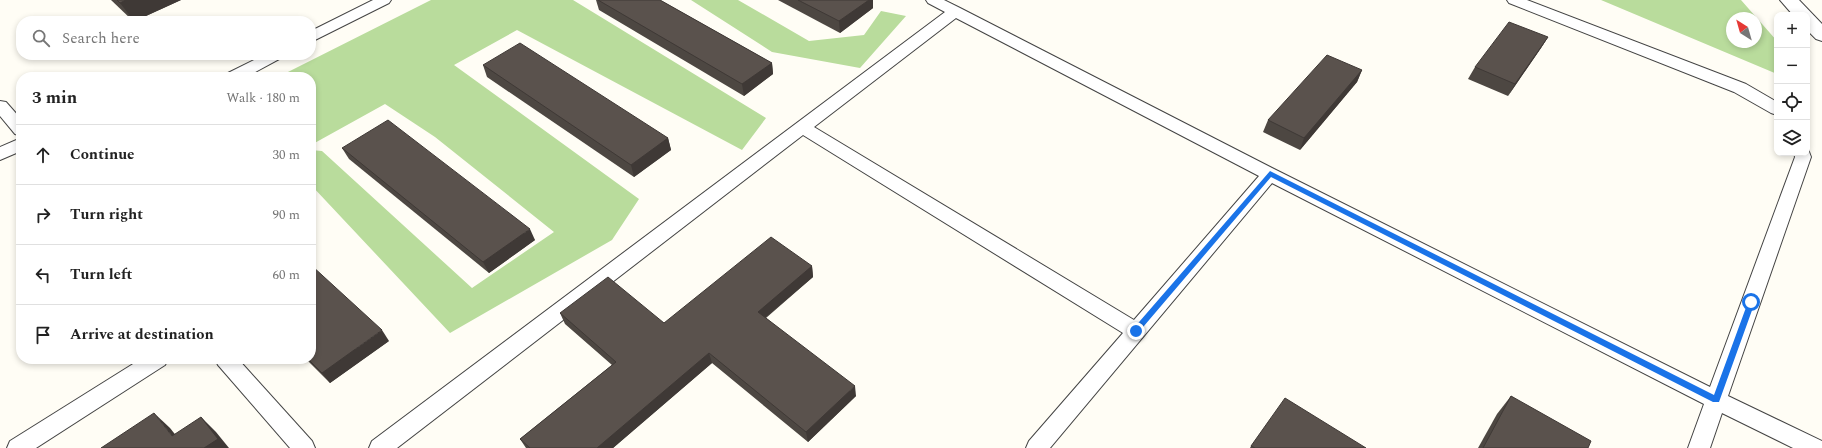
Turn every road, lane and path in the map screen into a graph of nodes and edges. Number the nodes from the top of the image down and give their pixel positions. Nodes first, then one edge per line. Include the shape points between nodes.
1 (384, 0) edge
2 (933, 0) edge
3 (1514, 0) edge
4 (1789, 0) edge
5 (955, 11) junction
6 (1800, 12) edge
7 (1810, 22) edge
8 (316, 34) edge
9 (1822, 35) edge
10 (266, 60) edge
11 (244, 72) edge
12 (0, 106) edge
13 (1774, 107) edge
14 (16, 124) edge
15 (802, 127) junction
16 (16, 146) edge
17 (0, 154) edge
18 (1803, 156) edge
19 (1270, 174) junction
20 (1136, 331) junction
21 (150, 364) edge
22 (229, 364) edge
23 (1716, 400) junction
24 (18, 448) edge
25 (304, 448) edge
26 (380, 448) edge
27 (1036, 448) edge
28 (1699, 448) edge
29 (1814, 448) edge

1 - 8 lane
2 - 5 lane
3 - 13 lane via 1740,88
4 - 6 street
5 - 15 lane
5 - 19 lane
7 - 9 street
10 - 11 lane
12 - 14 lane
15 - 20 lane
15 - 26 lane
16 - 17 lane
18 - 23 lane
19 - 20 lane
19 - 23 lane
20 - 27 lane
21 - 24 lane
22 - 25 lane
23 - 28 lane
23 - 29 lane

